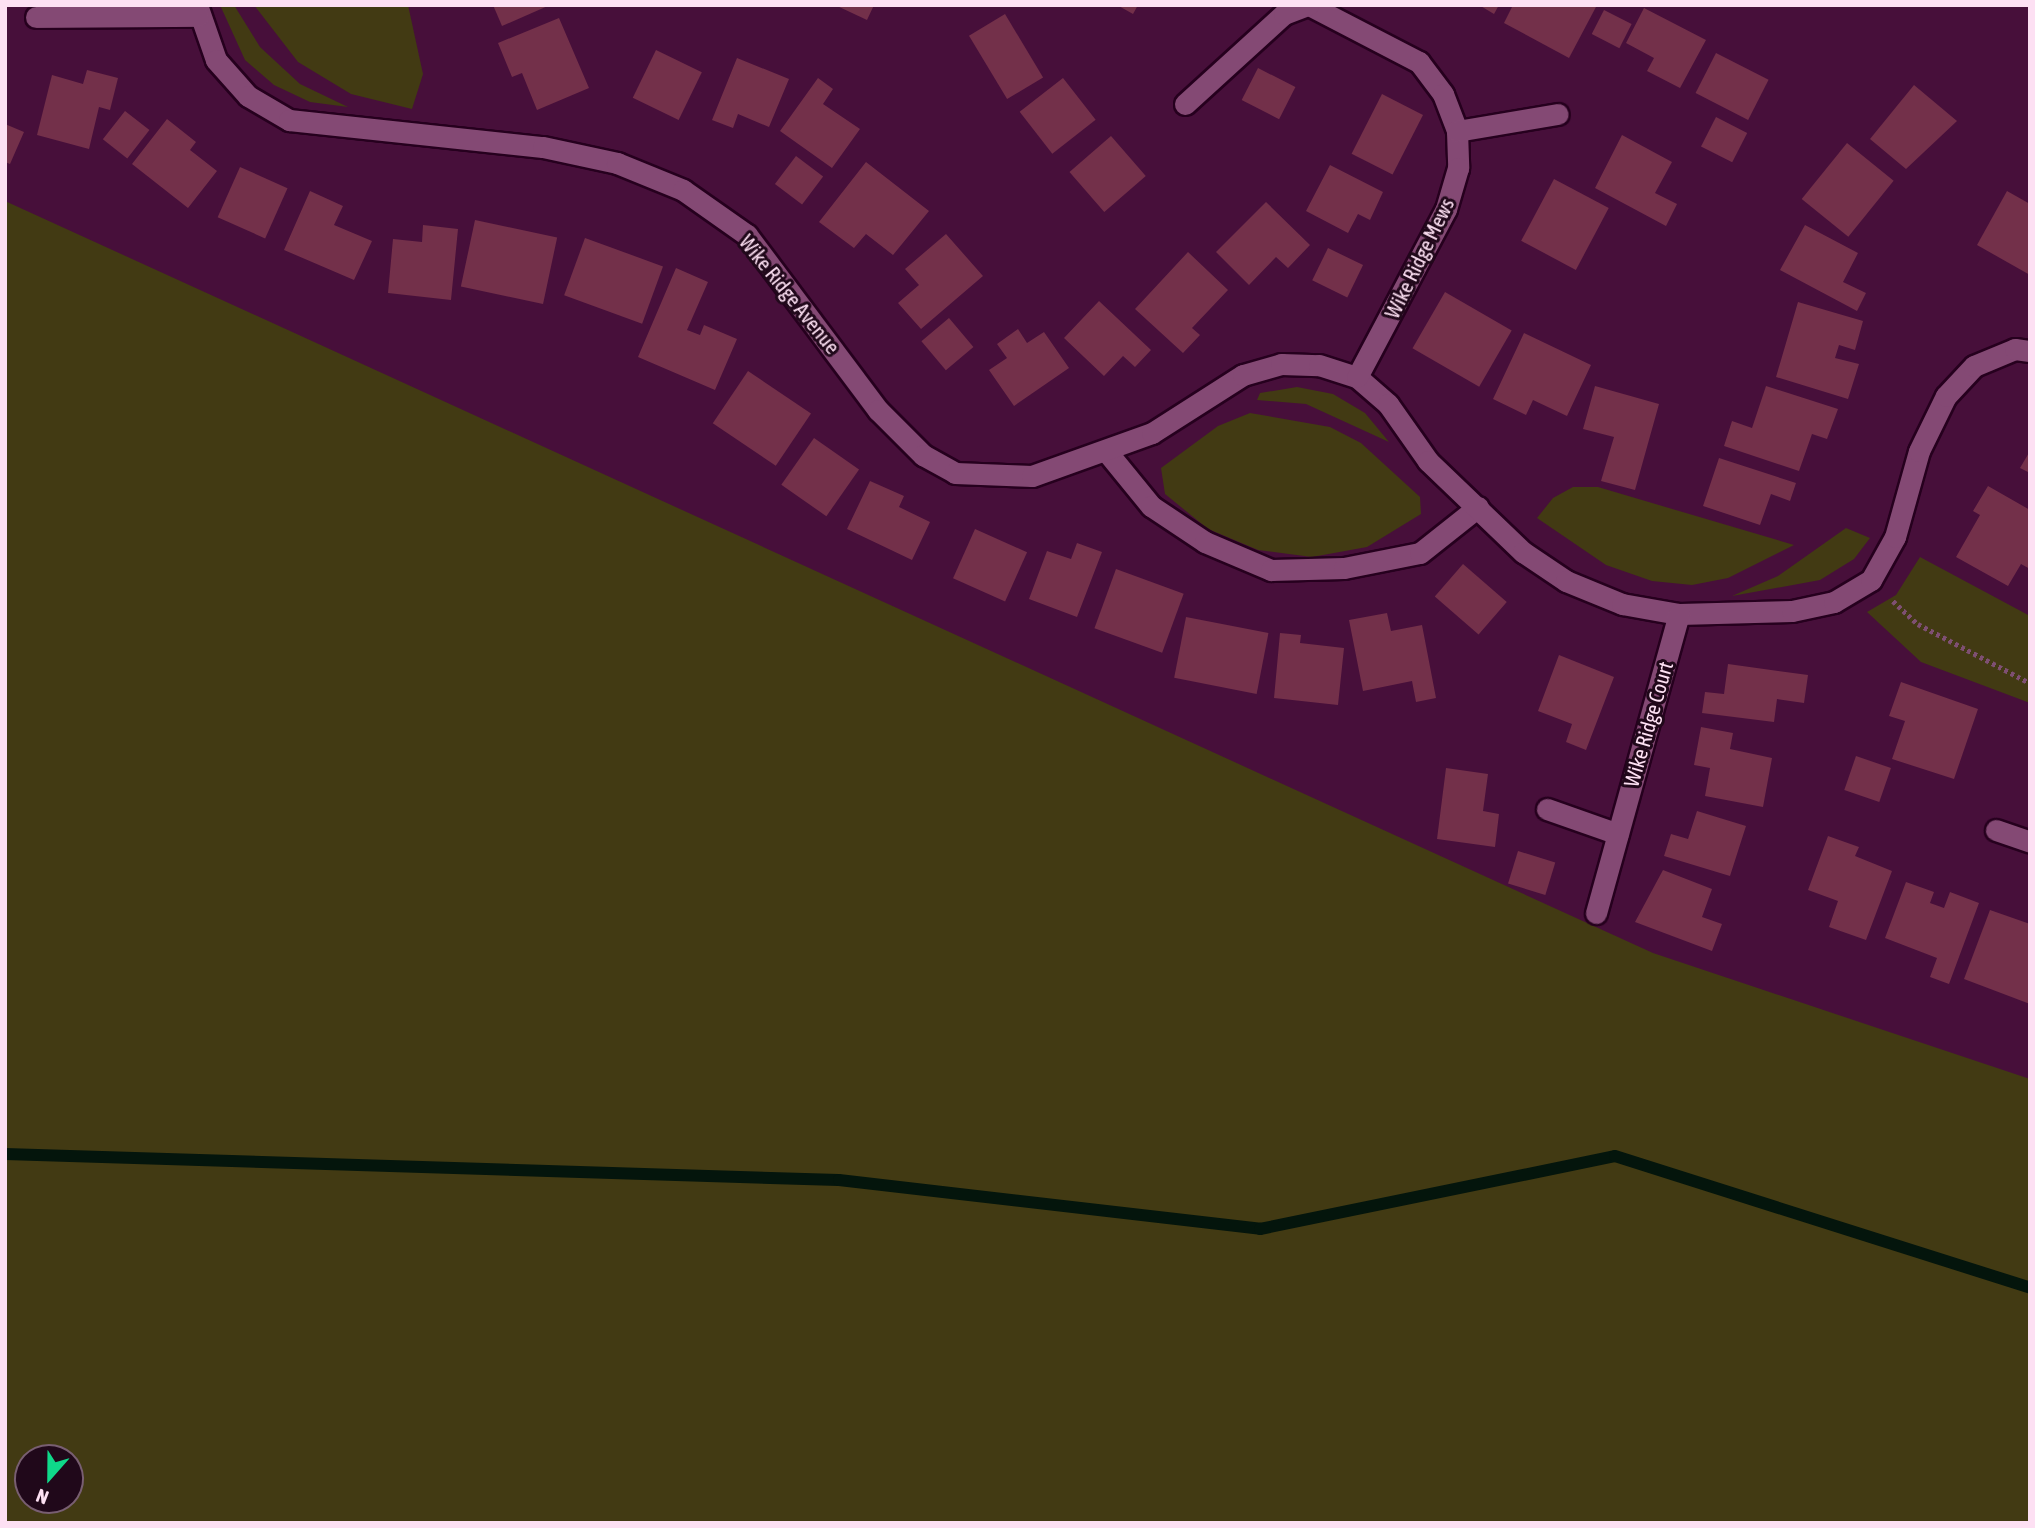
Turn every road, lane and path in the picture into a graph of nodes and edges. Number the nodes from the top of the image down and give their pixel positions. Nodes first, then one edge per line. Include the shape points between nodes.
1 (1309, 5) edge
2 (197, 11) edge
3 (36, 18) dead end
4 (1185, 104) dead end
5 (1558, 114) dead end
6 (1457, 131) junction
7 (2030, 351) edge
8 (1357, 377) junction
9 (1107, 452) junction
10 (1478, 506) junction
11 (1871, 580) junction
12 (1679, 614) junction
13 (2030, 683) edge
14 (1547, 809) dead end
15 (1996, 830) dead end
16 (1618, 834) junction
17 (2030, 842) edge
18 (1596, 912) dead end

1 - 4 street, Wike Ridge Mews via 1284,14
1 - 6 street, Wike Ridge Mews via 1419,62 1443,94
2 - 3 street, Wike Ridge Avenue
2 - 9 street, Wike Ridge Avenue via 224,69 248,96 289,120 543,147 617,163 683,190 747,235 878,410 923,455 954,473 1032,477
5 - 6 street
6 - 8 street, Wike Ridge Mews via 1458,168 1446,209
7 - 11 street via 2015,349 1974,366 1946,396 1919,451 1895,537
8 - 9 street, Wike Ridge Avenue via 1319,365 1281,364 1243,375 1152,433
8 - 10 street, Wike Ridge Avenue via 1388,404 1427,461
9 - 10 street via 1152,506 1205,542 1271,570 1344,568 1420,553
10 - 12 street, Wike Ridge Avenue via 1523,552 1566,582 1622,604
11 - 12 street, Wike Ridge Avenue via 1834,602 1792,611
11 - 13 path via 1918,624
12 - 16 street, Wike Ridge Court
14 - 16 street
15 - 17 street
16 - 18 street, Wike Ridge Court

